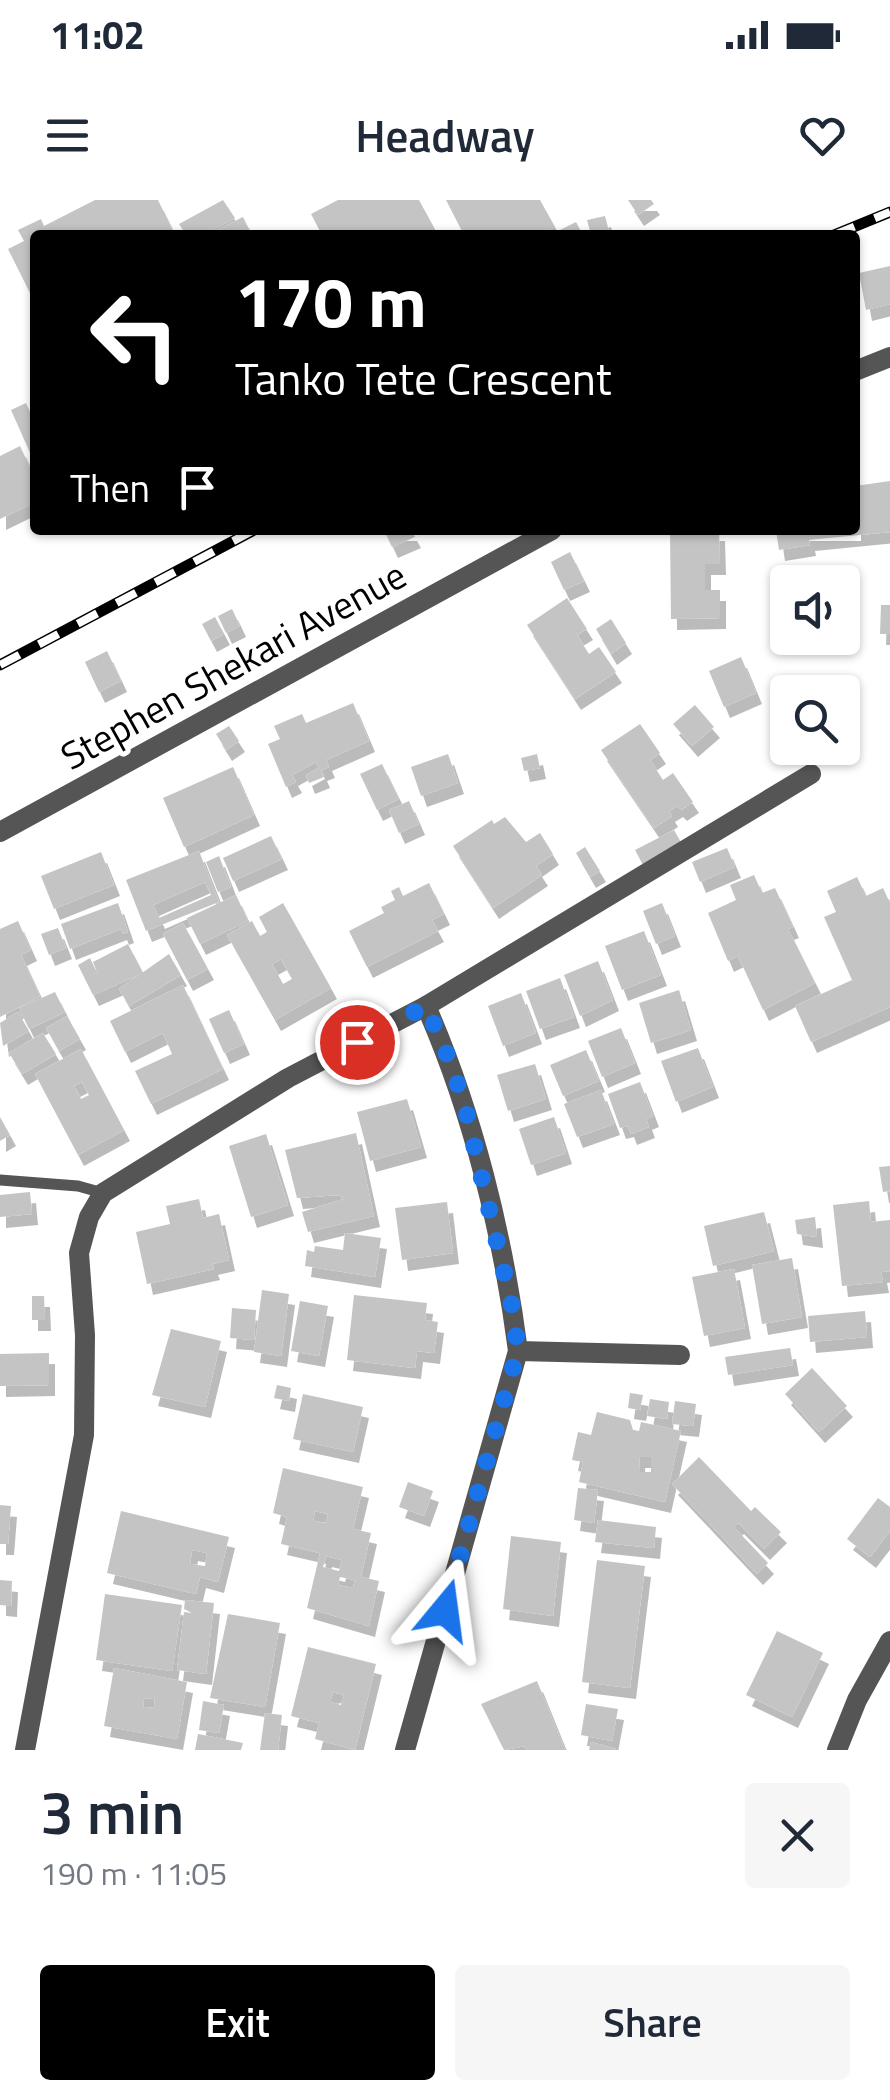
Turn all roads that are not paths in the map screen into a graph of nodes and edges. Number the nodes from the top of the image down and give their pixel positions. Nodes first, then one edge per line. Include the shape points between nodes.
1 (890, 357) edge
2 (860, 369) edge
3 (543, 535) edge
4 (811, 774) dead end
5 (0, 832) edge
6 (426, 1006) junction
7 (0, 1180) edge
8 (103, 1193) junction
9 (518, 1350) junction
10 (680, 1355) dead end
11 (890, 1641) edge
12 (25, 1750) edge
13 (405, 1750) edge
14 (837, 1750) edge

1 - 2 street
3 - 5 street, Stephen Shekari Avenue
4 - 6 street
6 - 8 street via 288,1078
6 - 9 street via 467,1115
7 - 8 lane
8 - 12 street via 88,1216 79,1253 84,1435
9 - 10 street
9 - 13 street
11 - 14 street

